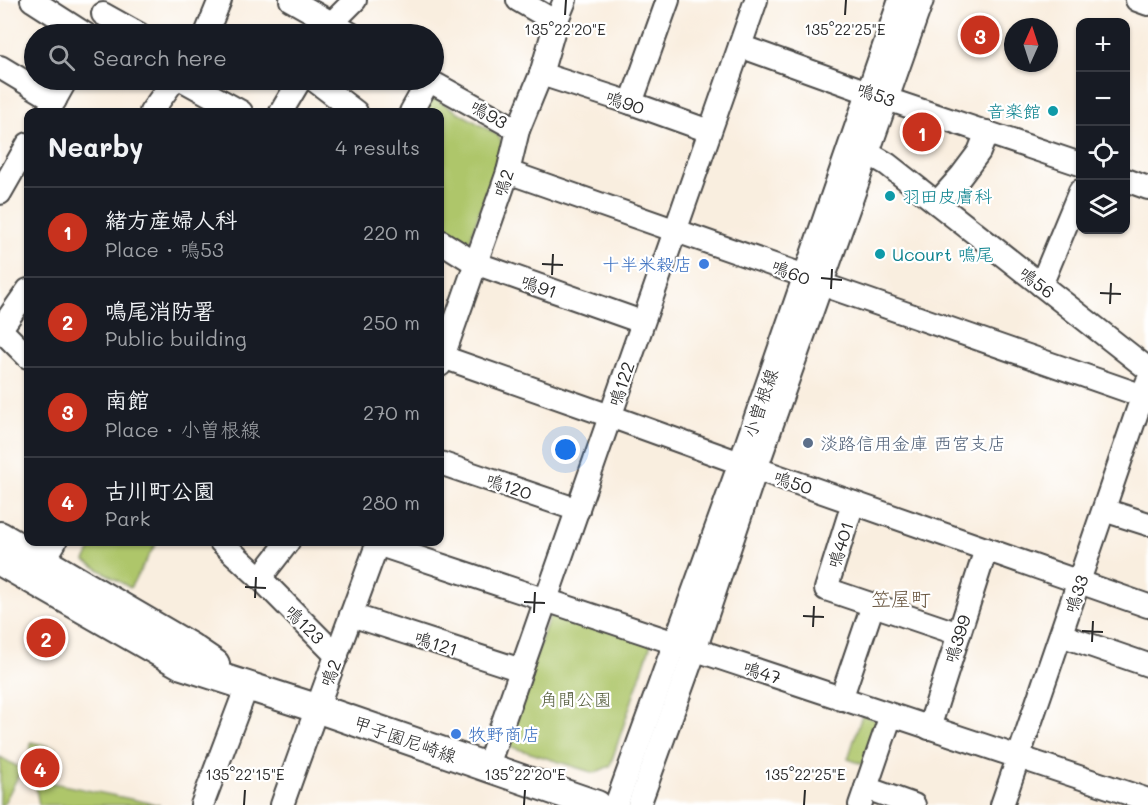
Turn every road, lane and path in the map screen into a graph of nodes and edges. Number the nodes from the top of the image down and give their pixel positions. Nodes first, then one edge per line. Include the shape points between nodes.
1 (32, 0) edge
2 (220, 0) edge
3 (291, 0) edge
4 (355, 0) edge
5 (518, 0) edge
6 (565, 0) edge
7 (668, 0) edge
8 (756, 0) edge
9 (900, 0) edge
10 (922, 0) edge
11 (1137, 0) edge
12 (1148, 4) edge
13 (107, 7) edge
14 (556, 22) junction
15 (69, 24) edge
16 (98, 24) edge
17 (127, 24) edge
18 (210, 24) edge
19 (322, 24) edge
20 (333, 24) edge
21 (740, 46) junction
22 (0, 67) edge
23 (541, 74) junction
24 (24, 85) edge
25 (444, 89) edge
26 (30, 90) edge
27 (60, 90) edge
28 (167, 90) edge
29 (201, 90) edge
30 (294, 90) edge
31 (327, 90) edge
32 (423, 90) edge
33 (878, 95) junction
34 (631, 103) junction
35 (51, 106) edge
36 (154, 108) edge
37 (234, 108) edge
38 (283, 108) edge
39 (352, 108) edge
40 (413, 108) edge
41 (518, 130) junction
42 (709, 131) junction
43 (987, 132) junction
44 (24, 148) edge
45 (868, 153) junction
46 (1076, 163) edge
47 (6, 167) edge
48 (508, 171) junction
49 (1130, 182) edge
50 (1148, 188) edge
51 (0, 193) edge
52 (1076, 201) edge
53 (937, 203) junction
54 (676, 230) junction
55 (444, 244) edge
56 (475, 263) junction
57 (813, 280) junction
58 (1041, 285) junction
59 (24, 296) edge
60 (642, 322) junction
61 (0, 329) edge
62 (444, 349) edge
63 (24, 353) edge
64 (444, 361) edge
65 (1148, 369) edge
66 (1145, 389) edge
67 (610, 416) junction
68 (444, 464) edge
69 (748, 466) junction
70 (853, 503) junction
71 (578, 510) junction
72 (1104, 510) junction
73 (1148, 524) edge
74 (0, 536) edge
75 (225, 546) edge
76 (285, 546) edge
77 (376, 546) edge
78 (386, 546) edge
79 (986, 549) junction
80 (0, 561) edge
81 (44, 561) edge
82 (260, 578) junction
83 (1080, 582) junction
84 (547, 599) junction
85 (873, 605) junction
86 (1148, 606) edge
87 (351, 615) junction
88 (959, 634) junction
89 (1061, 635) junction
90 (685, 646) junction
91 (337, 656) junction
92 (1146, 658) edge
93 (521, 670) junction
94 (247, 686) junction
95 (841, 699) junction
96 (316, 708) junction
97 (891, 715) junction
98 (928, 728) junction
99 (1019, 758) junction
100 (487, 768) junction
101 (863, 797) edge
102 (1148, 800) edge
103 (202, 805) edge
104 (282, 805) edge
105 (597, 805) edge
106 (616, 805) edge
107 (639, 805) edge
108 (914, 805) edge
109 (1002, 805) edge

1 - 15 street
2 - 18 street
3 - 19 street
4 - 20 street
5 - 14 street
6 - 14 street, 鳴2
7 - 34 street
8 - 21 street, 鳴122
9 - 33 street, 小曽根線
10 - 33 street, 小曽根線
11 - 12 street
13 - 16 street
13 - 17 street
14 - 23 street, 鳴2
21 - 33 street, 鳴53
21 - 42 street, 鳴122
22 - 24 street
23 - 34 street, 鳴90
23 - 41 street, 鳴2
25 - 41 street, 鳴93
26 - 35 street
27 - 35 street
28 - 36 street
29 - 37 street
30 - 38 street
31 - 39 street
32 - 40 street
33 - 43 street, 鳴53
33 - 45 street, 小曽根線
33 - 57 street, 小曽根線
34 - 42 street, 鳴90
41 - 48 street, 鳴2
42 - 54 street, 鳴122
43 - 46 street, 鳴53
43 - 53 street via 979,152
44 - 47 street
45 - 53 street, 鳴56
45 - 57 street, 小曽根線
47 - 51 street
48 - 54 street, 鳴60
48 - 56 street, 鳴2
49 - 50 street
52 - 58 street
53 - 58 street, 鳴56
54 - 57 street, 鳴60
54 - 60 street, 鳴122
55 - 56 street, 鳴91
56 - 60 street, 鳴91
56 - 62 street, 鳴2
57 - 66 street, 鳴60
57 - 69 street, 小曽根線
58 - 65 street, 鳴56
59 - 61 street
60 - 67 street, 鳴122
61 - 63 street
64 - 67 street, 鳴50
66 - 72 street, 鳴33
67 - 69 street, 鳴50
67 - 71 street, 鳴122
68 - 71 street, 鳴120
69 - 70 street, 鳴50
69 - 90 street, 小曽根線
70 - 79 street, 鳴50
70 - 85 street, 鳴401 via 826,589
71 - 84 street, 鳴122
72 - 73 street
72 - 83 street, 鳴33
74 - 81 main road, 甲子園尼崎線
75 - 82 street, 鳴123
76 - 82 street
77 - 87 street, 鳴2
78 - 84 street, 鳴47
79 - 83 street, 鳴50
79 - 88 street, 鳴399
80 - 81 main road, 甲子園尼崎線
81 - 94 main road, 甲子園尼崎線 via 190,647
82 - 91 street, 鳴123
83 - 86 street, 鳴50
83 - 89 street, 鳴33
84 - 90 street, 鳴47
84 - 93 street, 鳴122
85 - 88 street, 鳴401
85 - 95 street
87 - 91 street, 鳴2
87 - 93 street, 鳴121
88 - 98 street, 鳴399
89 - 92 street
89 - 99 street, 鳴33
90 - 95 street, 鳴47
90 - 106 street, 小曽根線
90 - 107 street, 小曽根線
91 - 96 street, 鳴2
93 - 100 street, 鳴122
94 - 96 main road, 甲子園尼崎線
94 - 103 street
95 - 97 street, 鳴47
96 - 100 main road, 甲子園尼崎線
96 - 104 street, 鳴2
97 - 98 street, 鳴47
97 - 101 street
98 - 99 street, 鳴47
99 - 102 street, 鳴47
99 - 109 street, 鳴33
100 - 105 main road, 甲子園尼崎線
101 - 108 street

